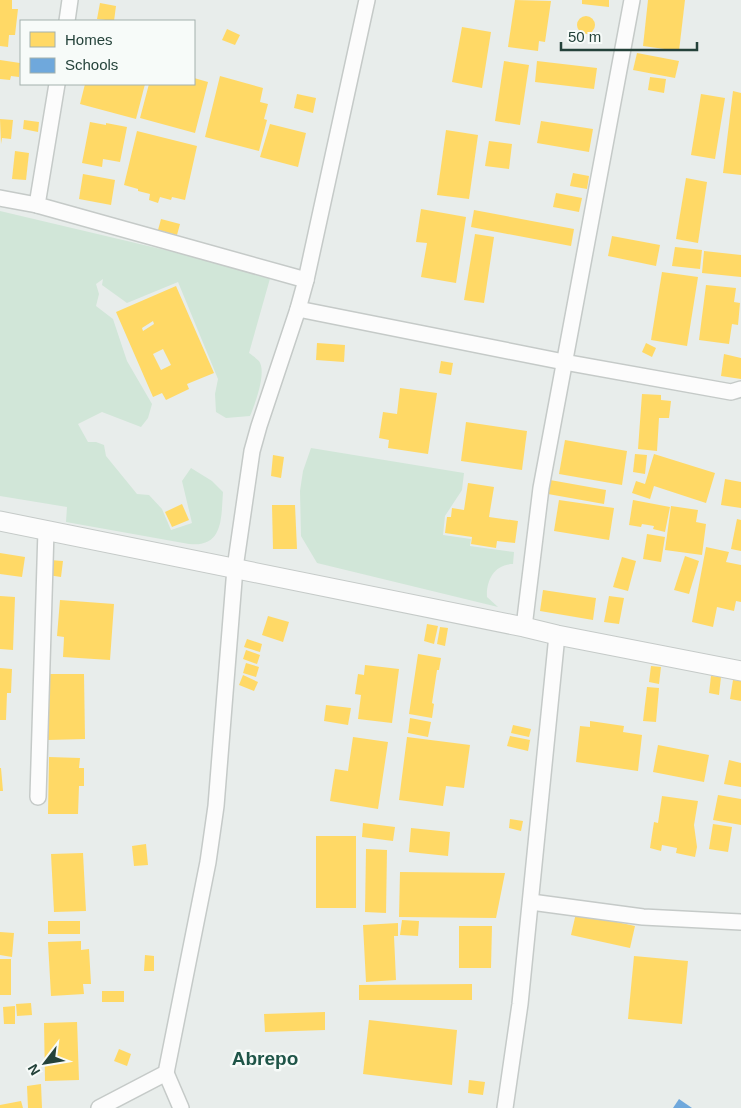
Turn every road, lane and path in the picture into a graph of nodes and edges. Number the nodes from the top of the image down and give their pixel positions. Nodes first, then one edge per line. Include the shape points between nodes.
1 (70, 0) edge
2 (367, 0) edge
3 (632, 0) edge
4 (67, 20) edge
5 (57, 85) edge
6 (0, 198) edge
7 (37, 205) junction
8 (306, 280) junction
9 (298, 309) junction
10 (564, 362) junction
11 (741, 389) edge
12 (0, 521) edge
13 (46, 530) junction
14 (235, 568) junction
15 (524, 627) junction
16 (557, 635) junction
17 (741, 671) edge
18 (38, 797) dead end
19 (531, 902) junction
20 (741, 922) edge
21 (166, 1073) junction
22 (99, 1108) edge
23 (181, 1108) edge
24 (505, 1108) edge

1 - 4 street
2 - 8 street
3 - 10 street
5 - 7 street
6 - 7 street
7 - 8 street
8 - 9 street
9 - 10 street
9 - 14 street via 252,450
10 - 11 street via 731,392
10 - 15 street via 542,488
12 - 13 street
13 - 14 street
13 - 18 street
14 - 15 street
14 - 21 street via 216,806
15 - 16 street
16 - 17 street
16 - 19 street
19 - 20 street via 643,917
19 - 24 street
21 - 22 street
21 - 23 street

